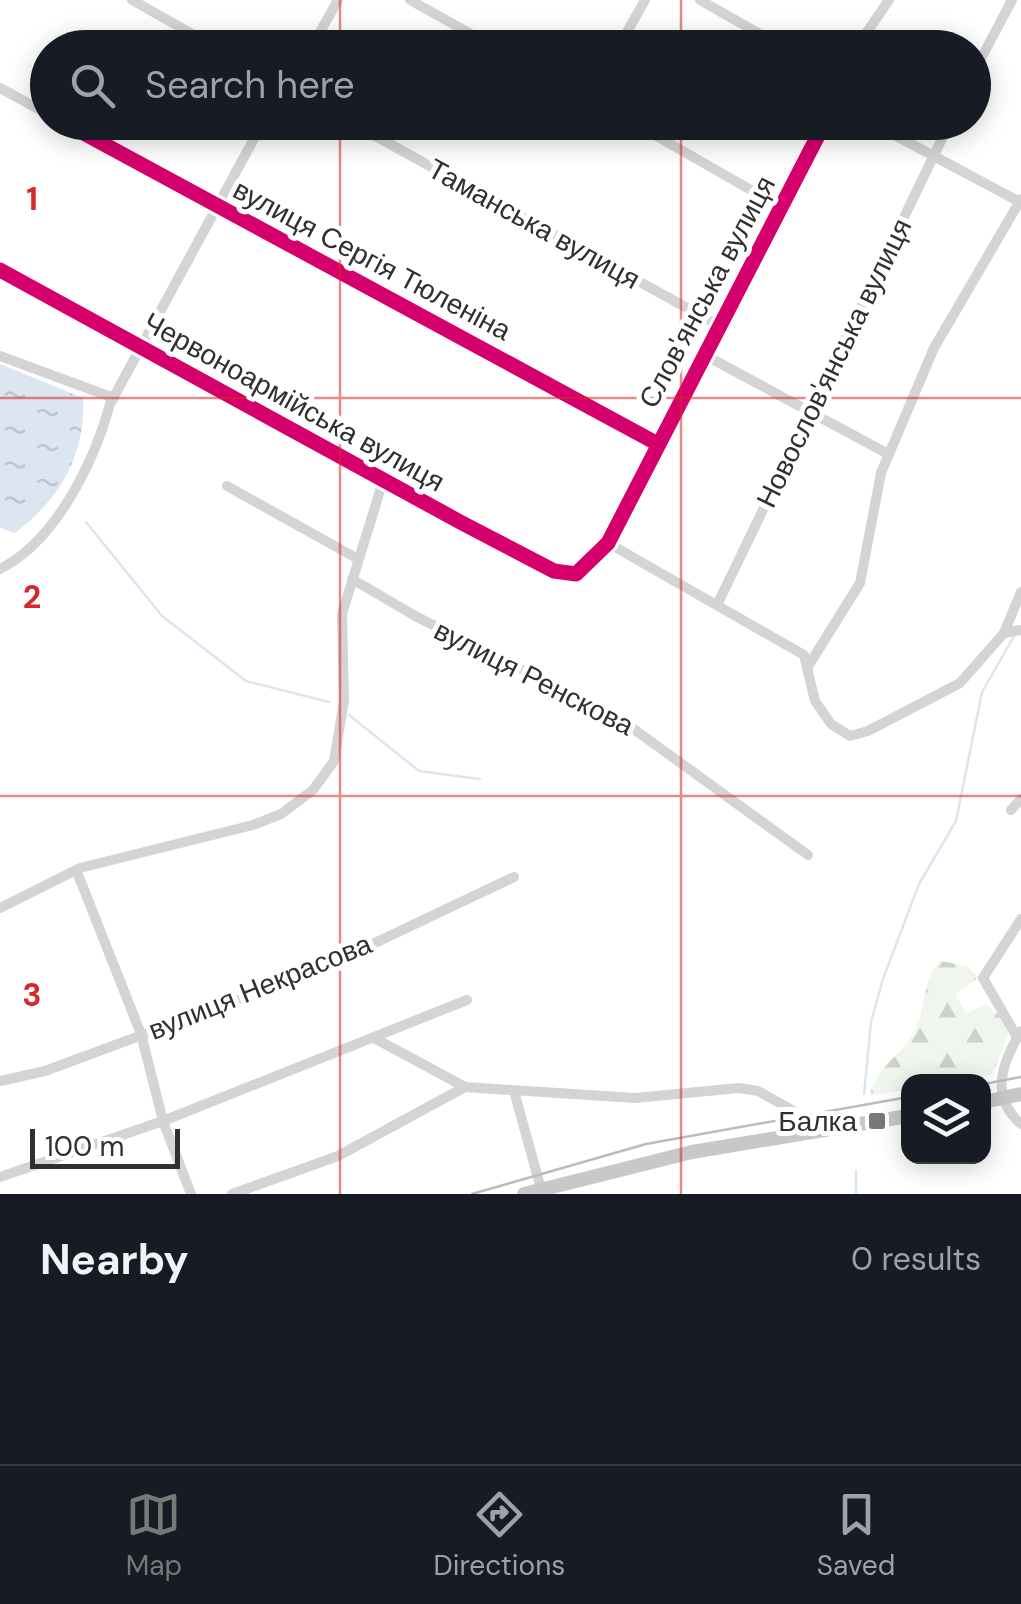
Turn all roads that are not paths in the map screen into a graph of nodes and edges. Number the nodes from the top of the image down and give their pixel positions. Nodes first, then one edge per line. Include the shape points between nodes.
1 (132, 0) edge
2 (338, 0) edge
3 (410, 0) edge
4 (645, 0) edge
5 (700, 0) edge
6 (889, 0) edge
7 (1012, 0) edge
8 (186, 30) edge
9 (321, 30) edge
10 (464, 30) edge
11 (628, 30) edge
12 (752, 30) edge
13 (868, 30) edge
14 (991, 40) edge
15 (0, 88) edge
16 (30, 104) edge
17 (96, 140) edge
18 (253, 140) edge
19 (383, 140) edge
20 (664, 140) edge
21 (815, 140) edge
22 (904, 140) edge
23 (942, 140) edge
24 (935, 156) junction
25 (1020, 201) edge
26 (216, 206) junction
27 (779, 206) junction
28 (0, 270) edge
29 (718, 325) junction
30 (143, 346) junction
31 (703, 354) junction
32 (0, 356) edge
33 (114, 398) junction
34 (808, 414) junction
35 (656, 443) junction
36 (888, 454) junction
37 (383, 481) junction
38 (228, 486) dead end
39 (608, 543) junction
40 (358, 559) junction
41 (0, 570) edge
42 (565, 574) joint
43 (352, 579) junction
44 (1021, 592) edge
45 (718, 603) junction
46 (1012, 631) edge
47 (807, 668) junction
48 (1021, 799) edge
49 (1010, 810) dead end
50 (808, 855) dead end
51 (77, 872) junction
52 (514, 877) dead end
53 (0, 908) edge
54 (1021, 919) edge
55 (466, 1000) dead end
56 (141, 1034) junction
57 (1019, 1034) edge
58 (376, 1039) junction
59 (0, 1081) edge
60 (465, 1087) junction
61 (514, 1091) junction
62 (1021, 1094) edge
63 (1000, 1099) junction
64 (991, 1101) edge
65 (901, 1117) edge
66 (163, 1121) junction
67 (1021, 1124) edge
68 (792, 1136) junction
69 (0, 1178) edge
70 (541, 1188) junction
71 (191, 1194) edge
72 (232, 1194) edge
73 (524, 1194) edge

1 - 8 street
2 - 9 street
3 - 10 street
4 - 11 street
5 - 12 street
6 - 13 street
7 - 14 street
15 - 16 street
17 - 26 street, вулиця Сергія Тюленіна
18 - 26 street
19 - 29 street, Таманська вулиця
20 - 27 street
21 - 27 street, Слов'янська вулиця
22 - 24 street
23 - 24 street, Новослов'янська вулиця
24 - 25 street
24 - 34 street, Новослов'янська вулиця
25 - 36 street via 934,348
26 - 30 street
26 - 35 street, вулиця Сергія Тюленіна
27 - 29 street, Слов'янська вулиця
28 - 30 street, Червоноармійська вулиця
29 - 31 street, Слов'янська вулиця
30 - 33 street
30 - 37 street, Червоноармійська вулиця
31 - 34 street
31 - 35 street, Слов'янська вулиця
32 - 33 street
33 - 41 street via 82,480 24,554
34 - 36 street
34 - 45 street, Новослов'янська вулиця
35 - 39 street, Слов'янська вулиця
36 - 47 street via 860,583
37 - 40 street
37 - 42 street, Червоноармійська вулиця
38 - 40 street
39 - 42 street, Слов'янська вулиця via 584,570
39 - 45 street
40 - 43 street
43 - 50 street, вулиця Ренскова via 617,716
43 - 51 street via 342,614 344,702 336,750 314,790 253,825
44 - 46 street
45 - 47 street via 804,655
46 - 47 street via 960,683 850,736 822,714
48 - 49 street
51 - 53 street
51 - 56 street
52 - 56 street, вулиця Некрасова via 320,969
54 - 57 street via 983,978
55 - 58 street
56 - 59 street, вулиця Некрасова
56 - 66 street
57 - 63 street
58 - 60 street
58 - 66 street
60 - 61 street
60 - 72 street via 338,1156
61 - 68 street via 635,1098 750,1089 792,1110
61 - 70 street
62 - 63 main road
63 - 64 main road
63 - 67 street
65 - 68 main road
66 - 69 street
66 - 71 street
68 - 70 main road
70 - 73 main road

